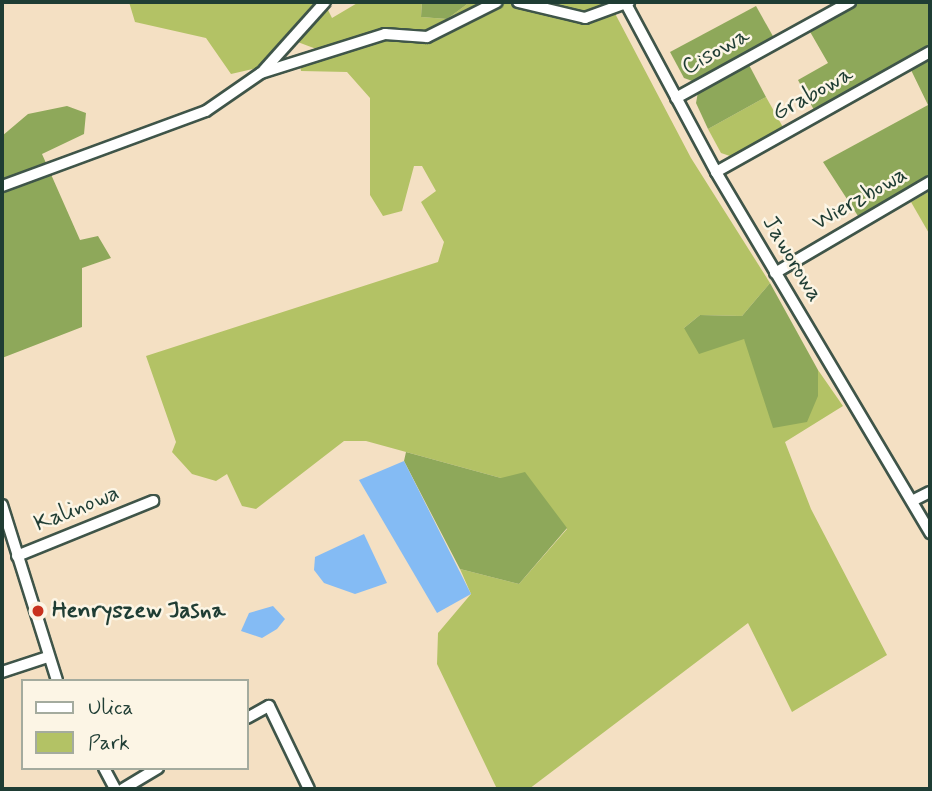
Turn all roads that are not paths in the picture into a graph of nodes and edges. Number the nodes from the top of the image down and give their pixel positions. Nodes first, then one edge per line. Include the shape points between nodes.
1 (326, 2) edge
2 (497, 2) edge
3 (518, 2) edge
4 (626, 2) edge
5 (850, 2) edge
6 (930, 52) edge
7 (261, 73) junction
8 (676, 98) junction
9 (716, 172) junction
10 (930, 183) edge
11 (2, 186) edge
12 (775, 273) junction
13 (930, 492) edge
14 (153, 501) dead end
15 (912, 501) junction
16 (2, 505) edge
17 (930, 533) edge
18 (17, 556) junction
19 (48, 657) junction
20 (2, 672) edge
21 (56, 679) edge
22 (248, 717) edge
23 (105, 770) edge
24 (155, 770) edge
25 (115, 789) edge
26 (123, 789) edge
27 (309, 789) edge

1 - 7 street
2 - 7 street via 427,37 385,34
3 - 4 street via 585,18
4 - 8 street, Jaworowa
5 - 8 street, Cisowa
6 - 9 street, Grabowa
7 - 11 street via 206,111
8 - 9 street, Jaworowa
9 - 12 street, Jaworowa
10 - 12 street, Wierzbowa
12 - 15 street, Jaworowa
13 - 15 street
14 - 18 street, Kalinowa
15 - 17 street, Jaworowa
16 - 18 street
18 - 19 street
19 - 20 street
19 - 21 street
22 - 27 street via 269,706
23 - 25 street
24 - 26 street

